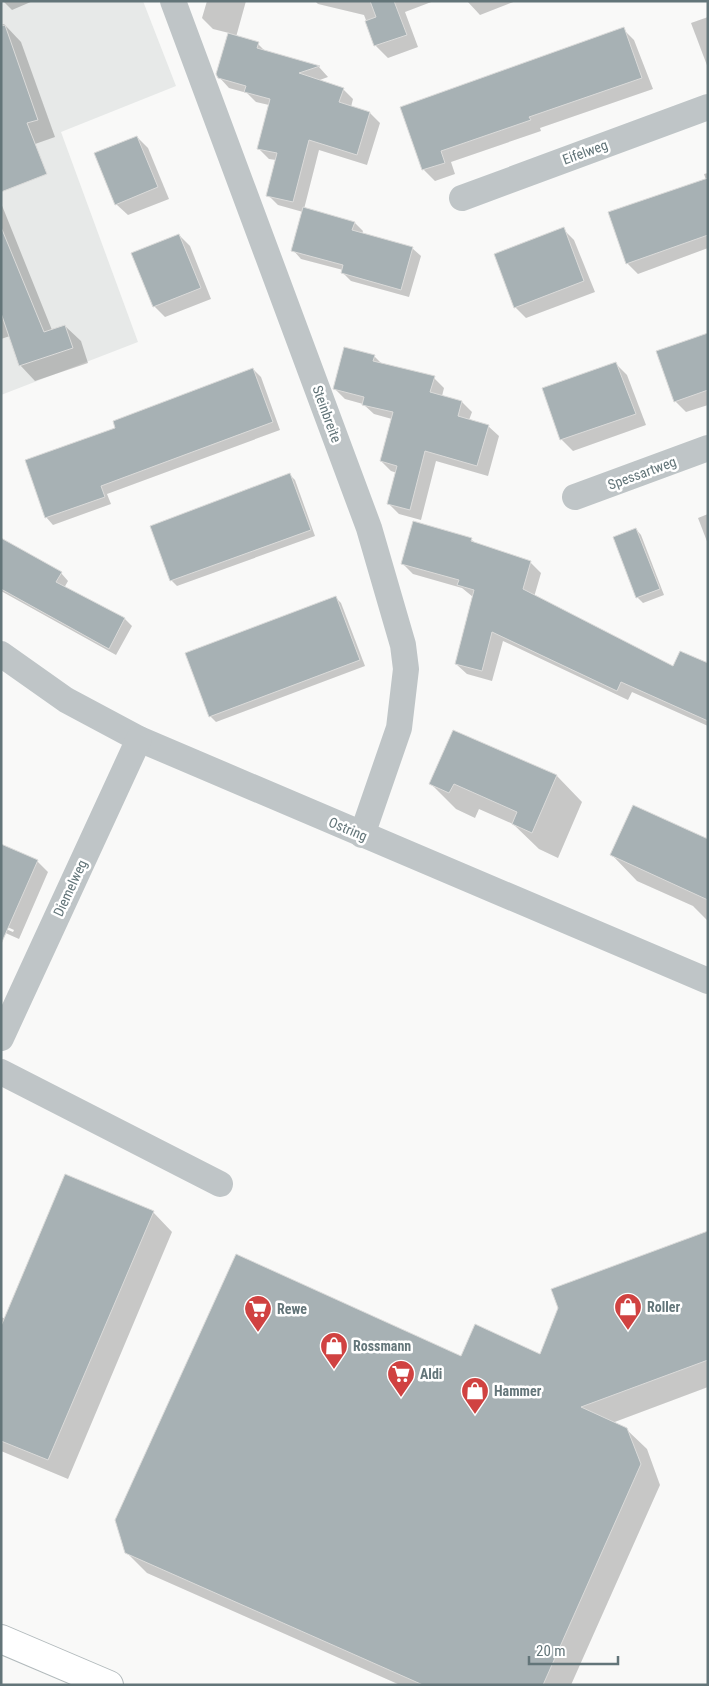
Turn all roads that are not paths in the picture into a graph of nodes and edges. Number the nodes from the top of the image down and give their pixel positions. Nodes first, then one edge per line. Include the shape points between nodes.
1 (173, 1) edge
2 (708, 107) edge
3 (462, 198) dead end
4 (708, 448) edge
5 (575, 497) dead end
6 (1, 654) edge
7 (139, 739) junction
8 (362, 835) junction
9 (708, 981) edge
10 (1, 1038) edge
11 (1, 1072) edge
12 (220, 1184) dead end
13 (1, 1640) edge
14 (109, 1685) edge

1 - 8 street, Steinbreite via 369,528 404,645 406,669 399,728
2 - 3 street, Eifelweg
4 - 5 street, Spessartweg
6 - 7 street, Ostring via 66,700
7 - 8 street, Ostring
7 - 10 street, Diemelweg
8 - 9 street, Ostring
11 - 12 street
13 - 14 main road

